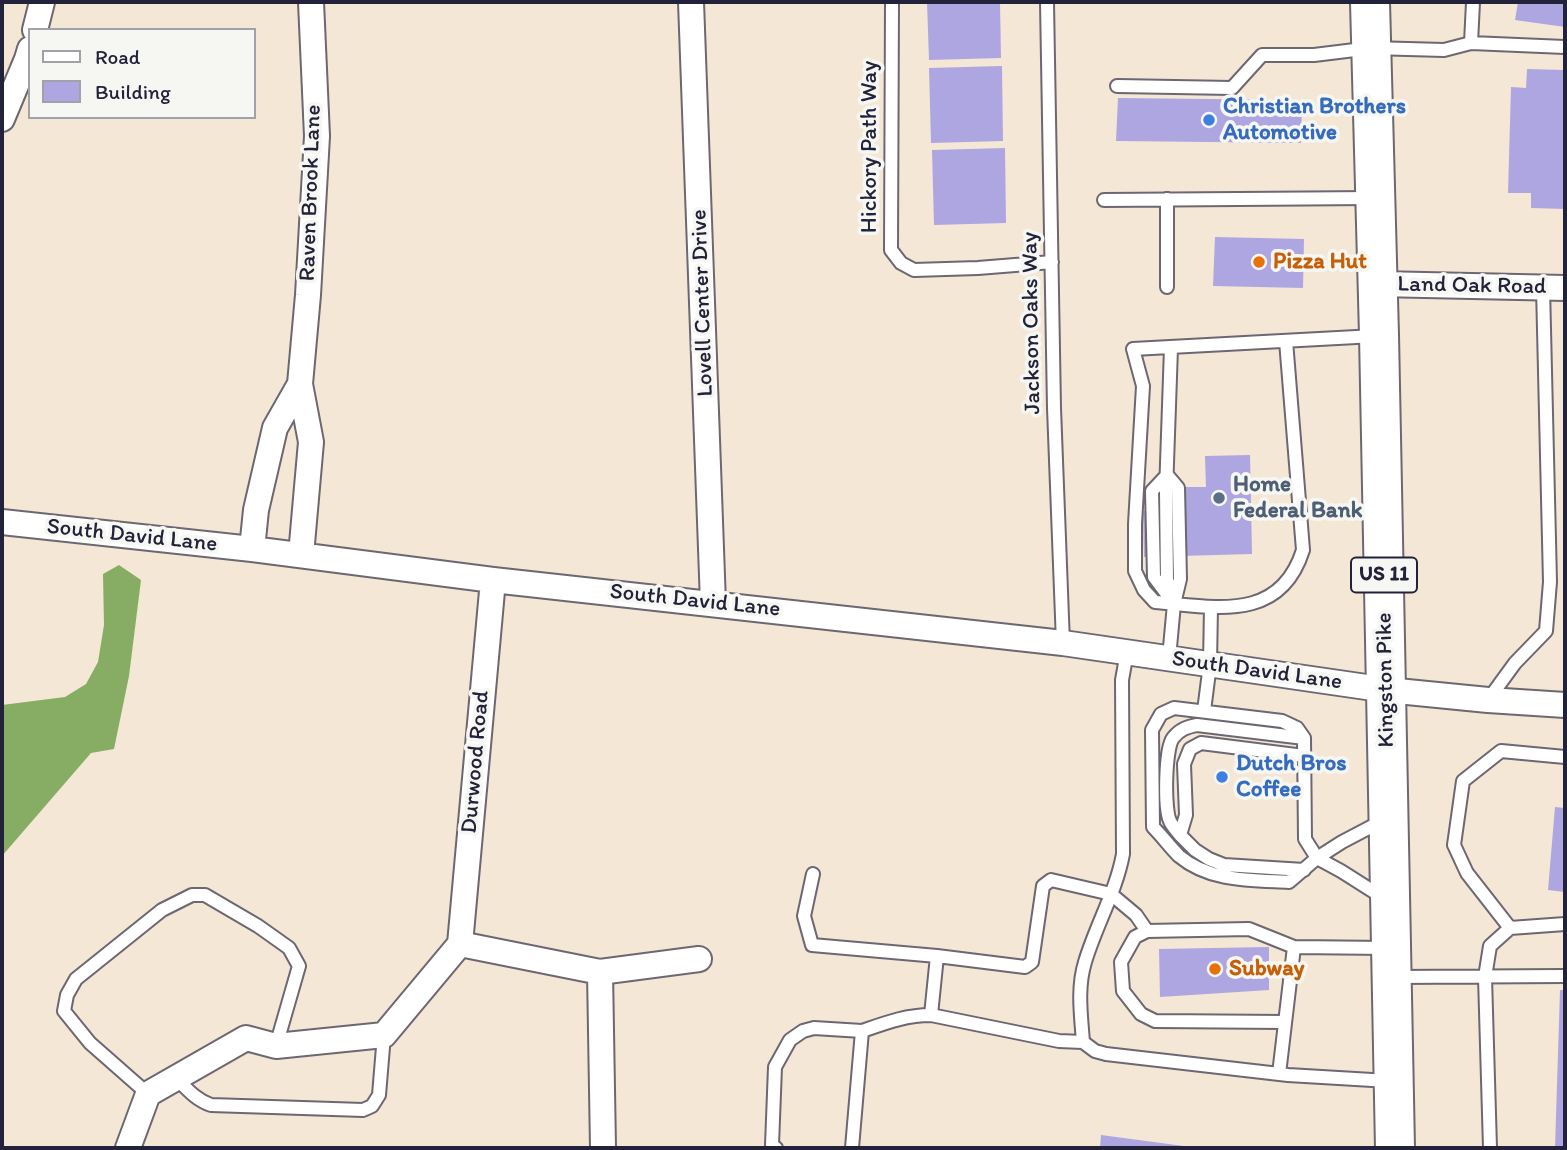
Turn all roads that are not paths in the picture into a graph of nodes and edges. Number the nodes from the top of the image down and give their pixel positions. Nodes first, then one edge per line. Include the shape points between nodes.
1 (42, 2) edge
2 (311, 2) edge
3 (691, 2) edge
4 (892, 2) edge
5 (1047, 2) edge
6 (1370, 2) edge
7 (1473, 2) edge
8 (36, 28) edge
9 (1471, 43) junction
10 (1565, 47) edge
11 (1371, 48) junction
12 (28, 53) edge
13 (1117, 86) dead end
14 (2, 119) edge
15 (1376, 198) junction
16 (1167, 199) junction
17 (1104, 200) dead end
18 (1052, 262) junction
19 (1378, 285) junction
20 (1167, 287) dead end
21 (1554, 288) edge
22 (1379, 335) junction
23 (1286, 341) junction
24 (1171, 348) junction
25 (300, 384) junction
26 (1167, 475) junction
27 (2, 522) edge
28 (252, 549) junction
29 (301, 555) junction
30 (493, 579) junction
31 (713, 603) junction
32 (1174, 604) junction
33 (1211, 607) junction
34 (1063, 643) junction
35 (1127, 652) junction
36 (1169, 658) junction
37 (1210, 664) junction
38 (1387, 690) junction
39 (1488, 700) junction
40 (1565, 705) edge
41 (1204, 711) junction
42 (1304, 738) junction
43 (1304, 756) junction
44 (1565, 757) edge
45 (1389, 818) junction
46 (1181, 835) junction
47 (1317, 858) junction
48 (1304, 870) junction
49 (813, 874) dead end
50 (1111, 894) junction
51 (1390, 902) junction
52 (1565, 923) edge
53 (1510, 928) junction
54 (1147, 931) junction
55 (460, 944) junction
56 (1294, 947) junction
57 (937, 956) junction
58 (699, 959) dead end
59 (1391, 962) junction
60 (600, 972) junction
61 (1565, 976) edge
62 (1486, 977) junction
63 (931, 1014) junction
64 (1285, 1022) junction
65 (862, 1031) junction
66 (384, 1035) junction
67 (1083, 1042) junction
68 (276, 1046) junction
69 (1279, 1074) junction
70 (176, 1078) junction
71 (1393, 1082) junction
72 (148, 1094) junction
73 (128, 1148) edge
74 (603, 1148) edge
75 (776, 1148) edge
76 (852, 1148) edge
77 (1395, 1148) edge
78 (1490, 1148) edge

1 - 8 street
2 - 25 street, Raven Brook Lane via 317,136
3 - 31 street, Lovell Center Drive
4 - 18 lane, Hickory Path Way via 891,250 914,270
5 - 18 lane, Jackson Oaks Way
6 - 11 main road, Kingston Pike / US 11
7 - 9 lane
9 - 10 lane
9 - 11 lane via 1444,50
11 - 13 lane via 1262,55 1233,88
11 - 15 main road, Kingston Pike / US 11
12 - 14 street
15 - 16 lane
15 - 19 main road, Kingston Pike / US 11
16 - 17 lane
16 - 20 lane
18 - 34 lane, Jackson Oaks Way
19 - 21 street, Land Oak Road
19 - 22 main road, Kingston Pike / US 11
21 - 39 lane via 1546,631
22 - 23 lane
22 - 38 main road, Kingston Pike / US 11
23 - 24 lane
23 - 33 lane via 1303,550 1289,580 1262,601
24 - 26 lane
24 - 32 lane via 1133,349 1143,386 1135,571 1155,602
25 - 28 street, Raven Brook Lane via 275,428
25 - 29 street, Raven Brook Lane via 311,442
26 - 32 lane via 1178,488 1180,579
26 - 32 lane via 1152,491 1154,576
27 - 28 street, South David Lane
28 - 29 street, South David Lane
29 - 30 street, South David Lane
30 - 31 street, South David Lane
30 - 55 street, Durwood Road
31 - 34 street, South David Lane
32 - 33 lane
32 - 36 lane
33 - 37 lane
34 - 35 street, South David Lane
35 - 36 street, South David Lane
35 - 50 lane via 1122,680 1123,854
36 - 37 street, South David Lane
37 - 38 street, South David Lane
37 - 41 lane
38 - 39 street, South David Lane
38 - 45 main road, Kingston Pike / US 11
39 - 40 street, South David Lane
41 - 42 lane via 1282,721 1297,728
41 - 48 lane via 1174,708 1161,714 1152,730 1153,827 1179,856 1203,872 1224,878 1289,882
42 - 43 lane
42 - 46 lane via 1197,724 1182,728 1171,740 1166,761 1167,808
43 - 46 lane via 1201,743 1190,749 1184,764 1186,815
43 - 47 lane via 1304,839
44 - 53 lane via 1501,751 1463,782 1454,845 1467,873
45 - 47 lane
45 - 51 main road, Kingston Pike / US 11
46 - 48 lane via 1195,850 1224,865
47 - 48 lane
47 - 51 lane
49 - 57 lane via 804,916 812,945
50 - 54 lane
50 - 57 lane via 1051,880 1043,886 1032,961 1025,967
50 - 67 lane via 1085,963 1080,993
51 - 59 main road, Kingston Pike / US 11
52 - 53 lane
53 - 62 lane via 1489,946
54 - 56 lane via 1249,929
54 - 64 lane via 1135,937 1121,962 1123,992 1141,1014 1156,1021
55 - 60 street
55 - 66 street
56 - 59 lane
56 - 64 lane
57 - 63 lane
58 - 60 street
59 - 62 lane
59 - 71 main road, Kingston Pike / US 11
60 - 74 street
61 - 62 lane
62 - 78 lane
63 - 65 lane
63 - 67 lane
64 - 69 lane
65 - 75 lane via 814,1028 790,1040 775,1067 772,1145
65 - 76 lane
66 - 68 street
66 - 70 lane via 379,1095 363,1110 211,1105
67 - 69 lane via 1105,1054
68 - 70 street via 246,1038
68 - 72 lane via 299,966 289,948 205,895 192,895 162,910 76,979 67,995 64,1011 89,1043
69 - 71 lane
70 - 72 street
71 - 77 main road, Kingston Pike / US 11
72 - 73 street

